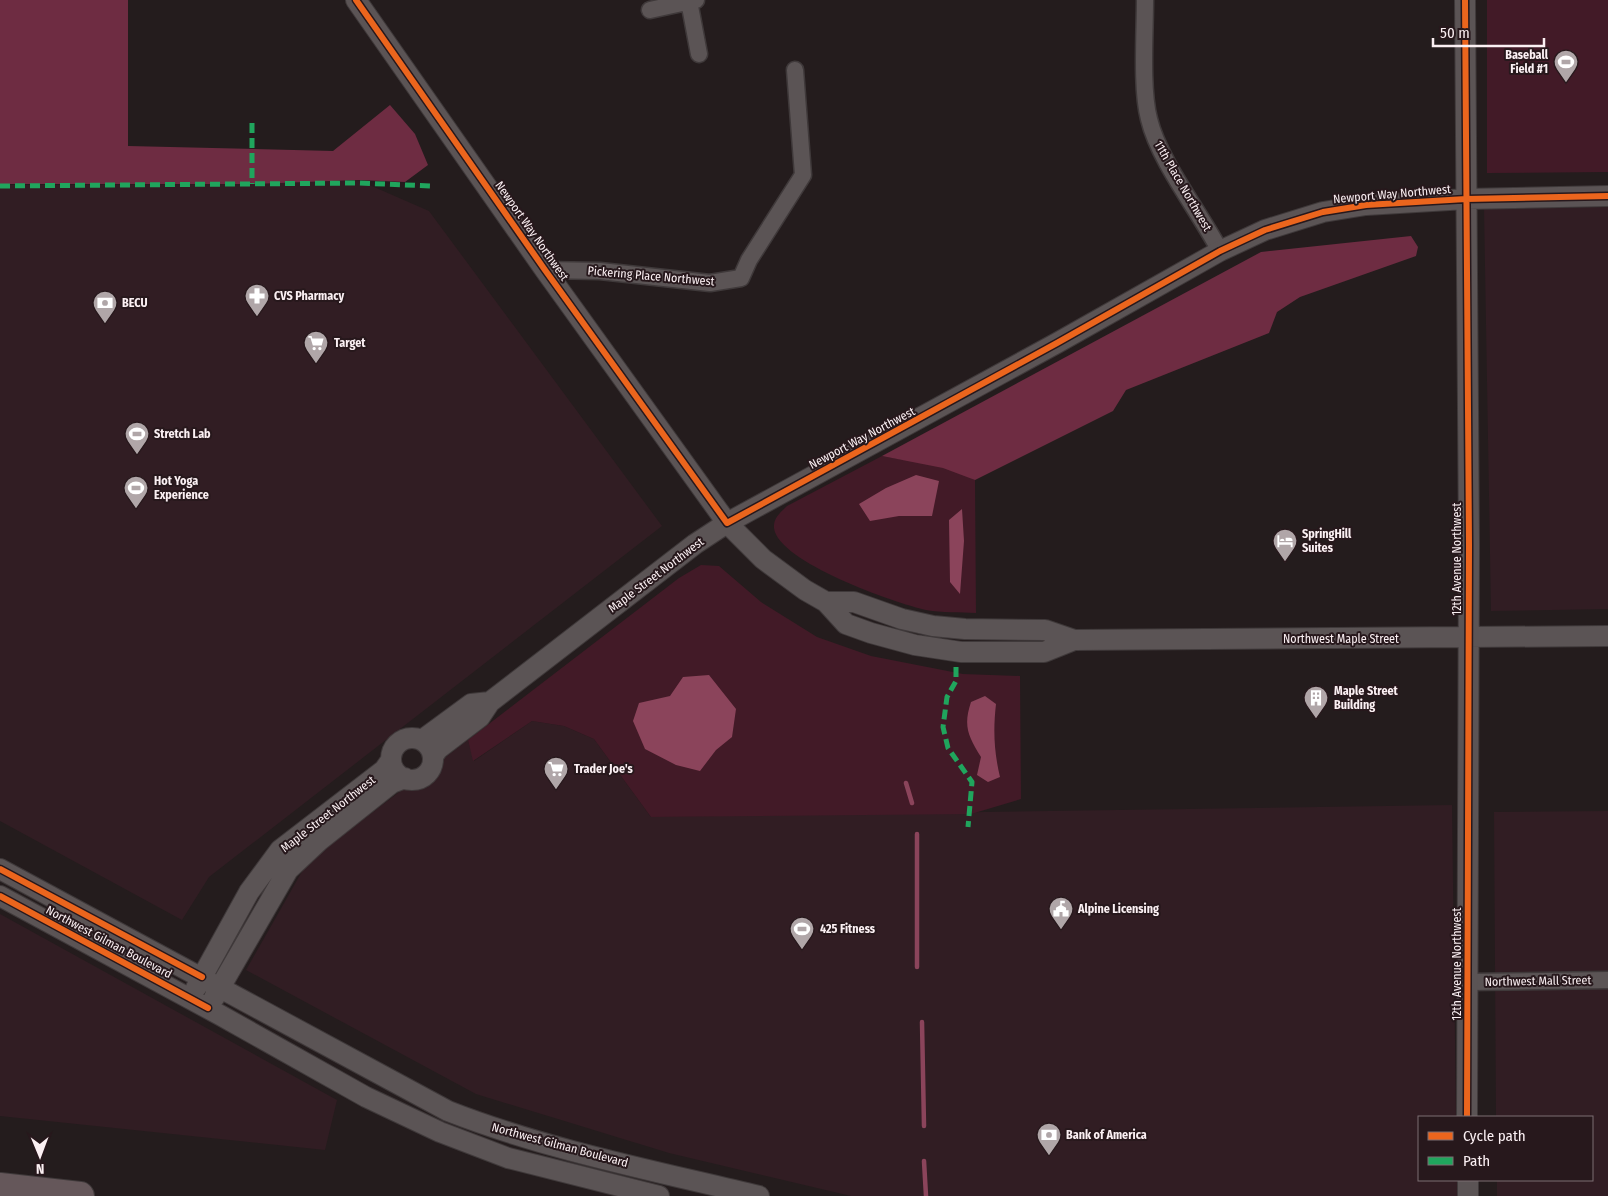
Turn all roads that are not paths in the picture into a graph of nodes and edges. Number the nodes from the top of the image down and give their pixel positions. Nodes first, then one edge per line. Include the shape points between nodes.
1 (356, 0) edge
2 (1145, 0) edge
3 (1465, 0) edge
4 (692, 1) edge
5 (650, 10) dead end
6 (699, 54) dead end
7 (795, 70) dead end
8 (1608, 196) edge
9 (1466, 199) junction
10 (1220, 251) junction
11 (545, 270) junction
12 (727, 523) junction
13 (1608, 636) edge
14 (1468, 638) junction
15 (427, 748) junction
16 (391, 760) junction
17 (405, 778) junction
18 (0, 869) edge
19 (0, 896) edge
20 (202, 977) junction
21 (1608, 980) edge
22 (1468, 982) junction
23 (220, 987) junction
24 (190, 998) junction
25 (208, 1008) junction
26 (1467, 1116) edge
27 (1468, 1181) edge
28 (0, 1187) edge
29 (80, 1196) edge
30 (659, 1196) edge
31 (759, 1196) edge
32 (1468, 1196) edge

1 - 11 street, Newport Way Northwest
2 - 10 street, 11th Place Northwest via 1146,93 1151,128
3 - 9 street, 12th Avenue Northwest
4 - 5 street
4 - 6 street
7 - 11 street, Pickering Place Northwest via 803,175 749,260 742,278 710,283 600,271
8 - 9 street, Newport Way Northwest
9 - 10 street, Newport Way Northwest via 1382,204 1323,212 1264,230
9 - 14 street, 12th Avenue Northwest
10 - 12 street, Newport Way Northwest via 1057,344
11 - 12 street, Newport Way Northwest
12 - 14 street, Northwest Maple Street via 763,559 826,602 846,624 893,640 940,650 1044,652 1074,640
12 - 15 street, Maple Street Northwest via 695,544 490,702 480,717 438,749
13 - 14 street, Northwest Maple Street
14 - 22 street, 12th Avenue Northwest
15 - 16 street via 410,738 399,742
15 - 17 street via 432,764 425,775 413,780
16 - 17 street via 395,771
16 - 20 street, Maple Street Northwest via 384,770 280,850 249,892
17 - 23 street, Maple Street Northwest via 392,783 288,870
18 - 20 street, Northwest Gilman Boulevard
19 - 24 street, Northwest Gilman Boulevard
20 - 23 street, Northwest Gilman Boulevard
20 - 24 street, Maple Street Northwest
21 - 22 street, Northwest Mall Street
22 - 26 street, 12th Avenue Northwest
23 - 25 street, Maple Street Northwest
23 - 31 street, Northwest Gilman Boulevard via 414,1093 488,1126 546,1144
24 - 25 street, Northwest Gilman Boulevard
25 - 30 street, Northwest Gilman Boulevard via 366,1097 440,1132 508,1158
27 - 32 street
28 - 29 highway

